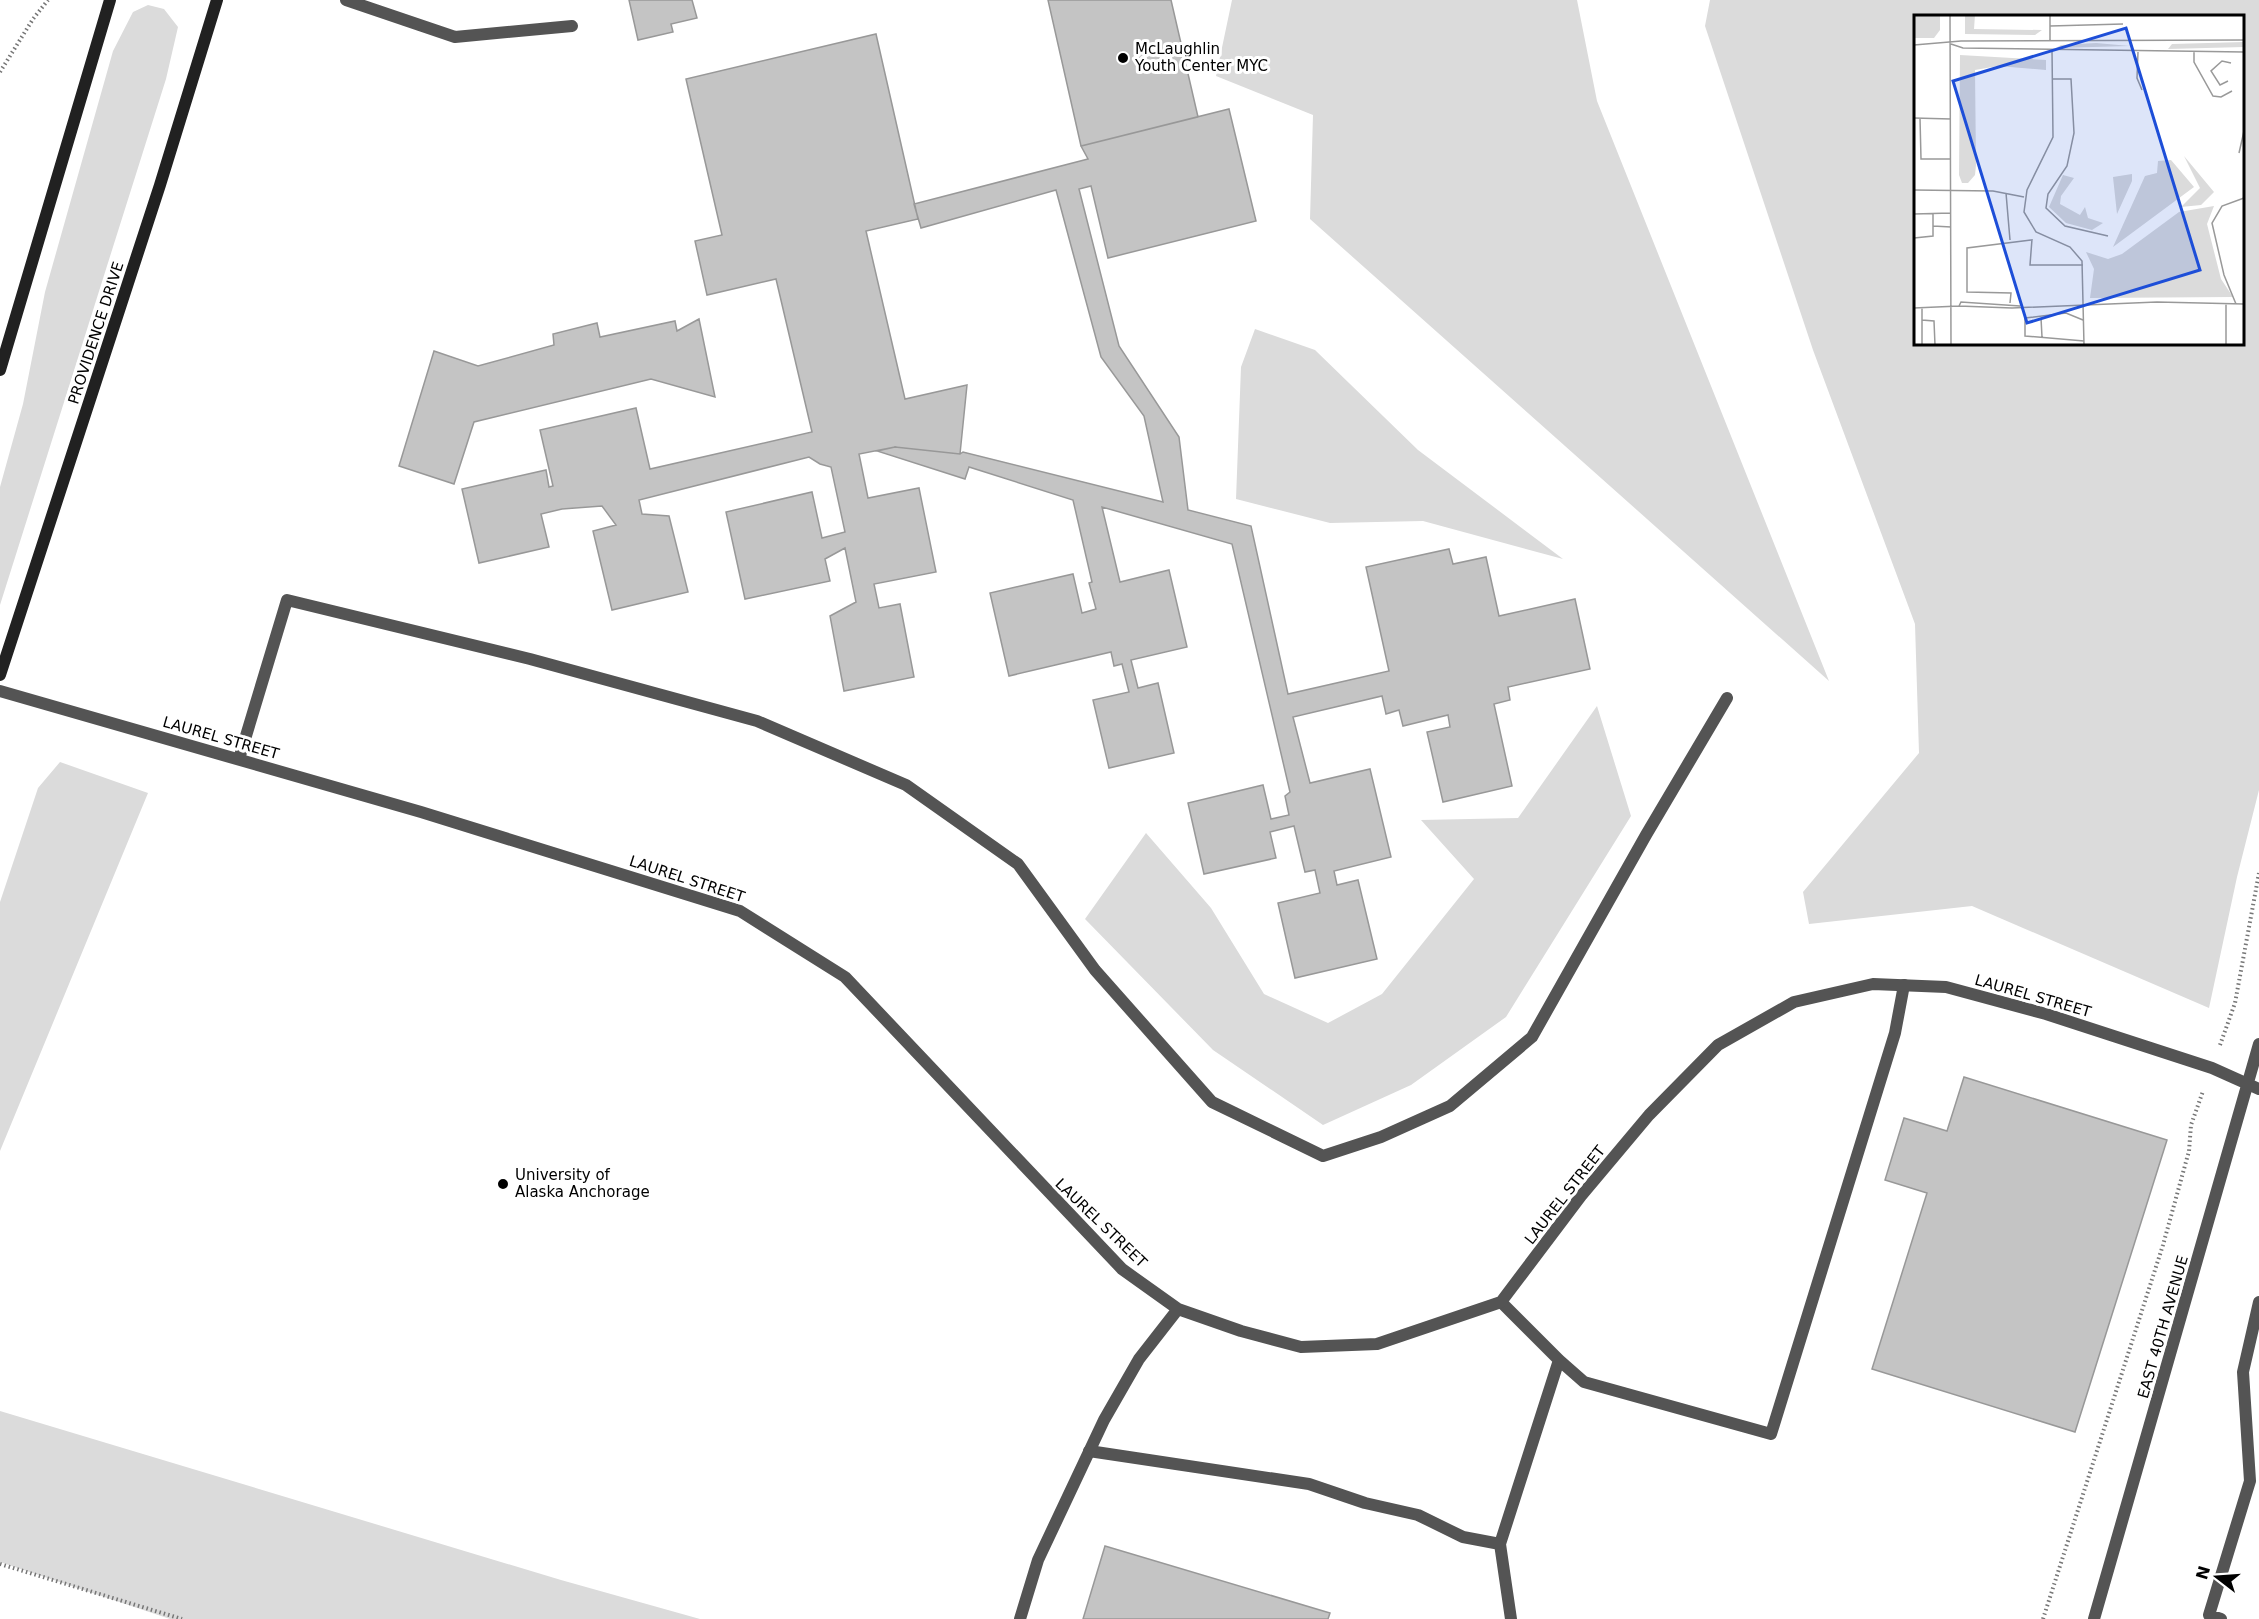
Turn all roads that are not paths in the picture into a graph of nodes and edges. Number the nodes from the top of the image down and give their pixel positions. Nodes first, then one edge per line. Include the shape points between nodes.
1 (110, 0) edge
2 (217, 0) edge
3 (346, 0) edge
4 (572, 26) dead end
5 (0, 370) edge
6 (0, 675) edge
7 (0, 691) edge
8 (1727, 698) dead end
9 (239, 759) junction
10 (1904, 985) junction
11 (2259, 1044) edge
12 (2253, 1087) edge
13 (1502, 1302) junction
14 (2259, 1302) edge
15 (1178, 1309) junction
16 (1559, 1360) junction
17 (1089, 1451) junction
18 (2255, 1482) edge
19 (1500, 1544) junction
20 (1020, 1619) edge
21 (1511, 1619) edge
22 (2094, 1619) edge
23 (2221, 1619) edge

1 - 5 main road
2 - 6 main road, PROVIDENCE DRIVE
3 - 4 street via 456,37
7 - 9 street, LAUREL STREET
8 - 9 street via 1532,1037 1450,1106 1381,1137 1323,1156 1212,1102 1095,970 1018,864 906,784 757,721 530,659 287,600
9 - 15 street, LAUREL STREET via 740,911 845,977 1122,1269
10 - 12 street, LAUREL STREET via 1946,987 2046,1014 2212,1068
10 - 13 street, LAUREL STREET via 1873,984 1794,1002 1718,1045 1641,1124
10 - 16 street via 1895,1033 1771,1434 1584,1382
11 - 12 street, EAST 40TH AVENUE
12 - 22 street, EAST 40TH AVENUE
13 - 15 street, LAUREL STREET via 1377,1344 1301,1347
13 - 16 street
14 - 18 street via 2243,1372
15 - 17 street via 1139,1359
16 - 19 street
17 - 19 street via 1309,1484 1418,1515 1463,1537
17 - 20 street via 1038,1560
18 - 23 street via 2209,1616
19 - 21 street

